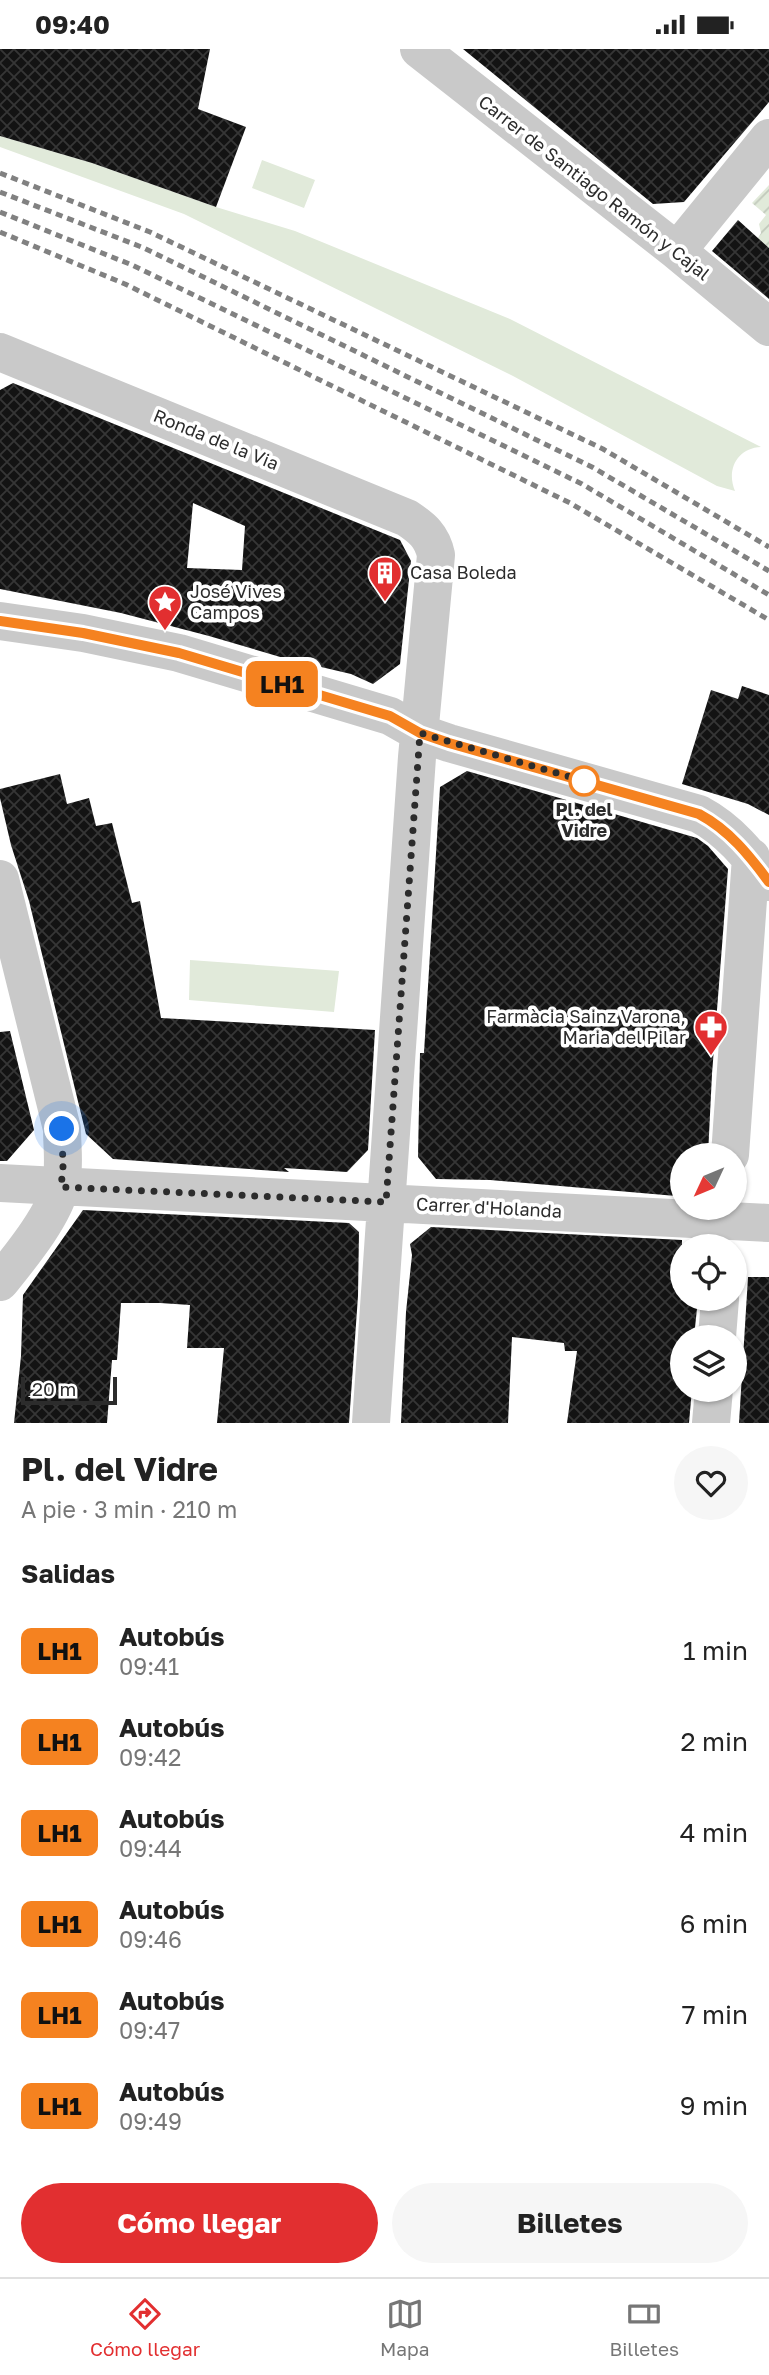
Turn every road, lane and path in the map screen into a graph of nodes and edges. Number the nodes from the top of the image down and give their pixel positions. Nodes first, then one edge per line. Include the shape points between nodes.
1 (419, 49) edge
2 (769, 138) edge
3 (677, 251) junction
4 (769, 327) edge
5 (0, 352) edge
6 (0, 621) edge
7 (420, 733) junction
8 (760, 869) edge
9 (0, 879) edge
10 (731, 1143) edge
11 (0, 1183) edge
12 (61, 1187) junction
13 (386, 1202) junction
14 (769, 1223) edge
15 (725, 1225) edge
16 (0, 1282) edge
17 (713, 1402) edge
18 (371, 1423) edge
19 (711, 1423) edge

1 - 3 street, Carrer de Santiago Ramón y Cajal
2 - 3 street
3 - 4 street, Carrer de Santiago Ramón y Cajal
5 - 7 street, Ronda de la Via via 407,517 428,534 436,555
6 - 7 street via 179,653 390,716
7 - 8 street via 699,814 713,821
7 - 13 street
8 - 10 street
9 - 12 street via 62,1129
11 - 12 street, Carrer d'Holanda
12 - 13 street, Carrer d'Holanda
12 - 16 street via 33,1239
13 - 15 street, Carrer d'Holanda
13 - 18 street
14 - 15 street, Carrer d'Holanda
17 - 19 street

